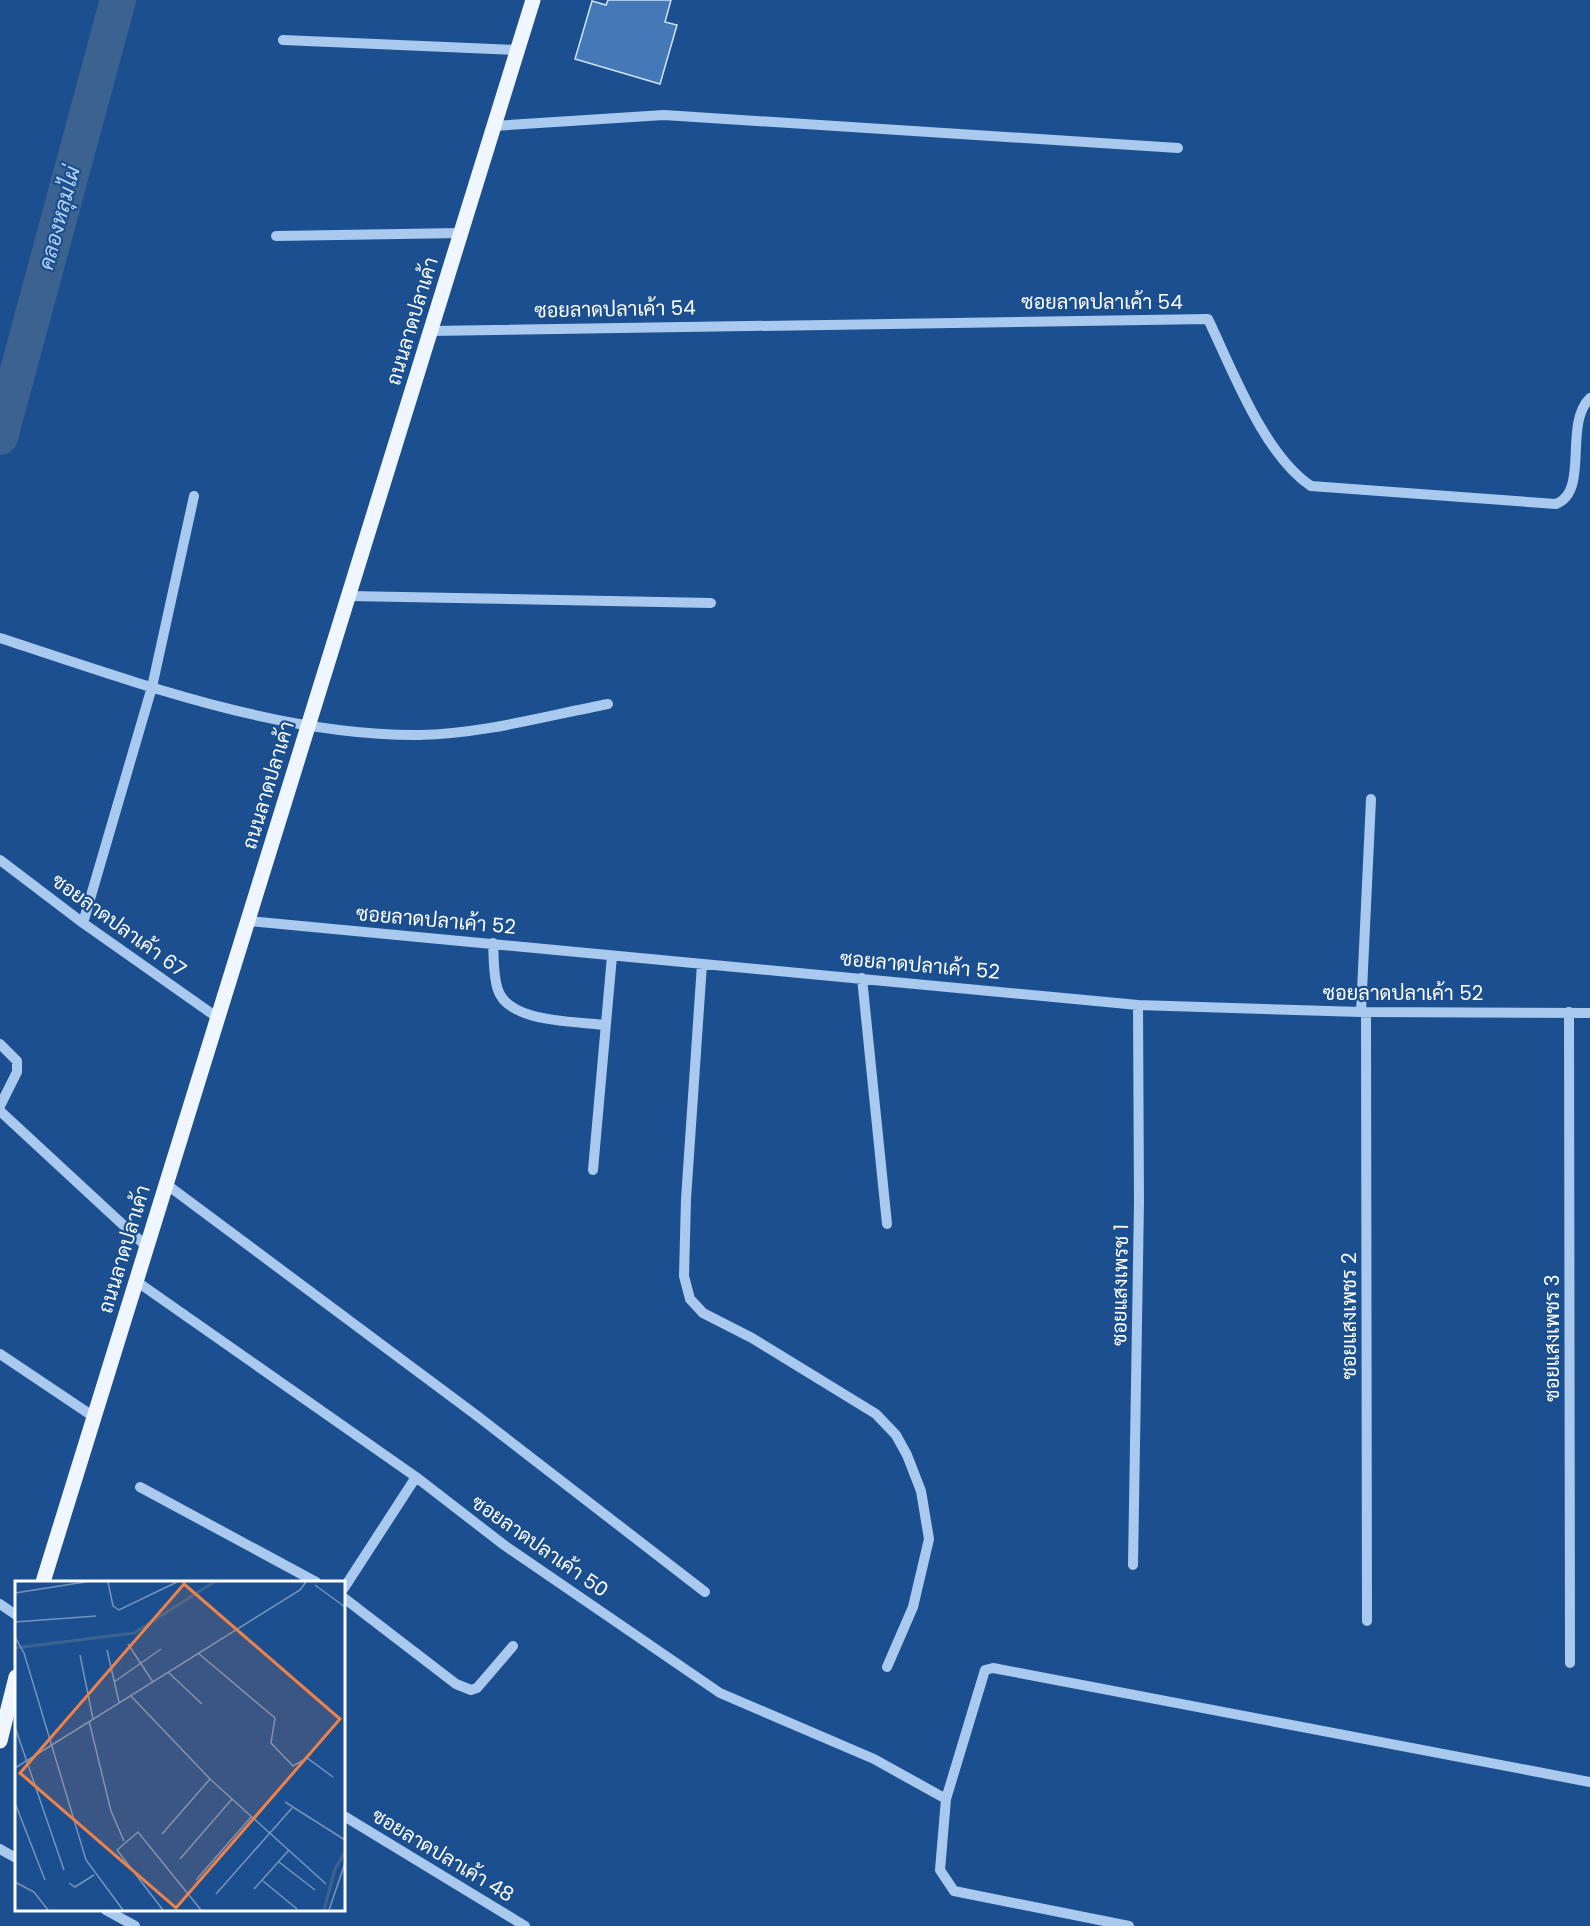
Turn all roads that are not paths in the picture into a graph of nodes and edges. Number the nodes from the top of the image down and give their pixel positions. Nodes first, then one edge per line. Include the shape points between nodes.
1 (533, 0) edge
2 (283, 40) dead end
3 (517, 50) junction
4 (494, 126) junction
5 (1178, 148) dead end
6 (461, 233) junction
7 (276, 236) dead end
8 (431, 331) junction
9 (1590, 398) edge
10 (194, 496) dead end
11 (349, 596) junction
12 (711, 603) dead end
13 (0, 638) edge
14 (152, 687) junction
15 (608, 704) dead end
16 (308, 726) junction
17 (1371, 799) dead end
18 (0, 860) edge
19 (248, 921) junction
20 (83, 923) junction
21 (493, 943) junction
22 (612, 956) junction
23 (702, 964) junction
24 (862, 978) junction
25 (1138, 1005) junction
26 (1364, 1012) junction
27 (1569, 1012) junction
28 (1590, 1012) edge
29 (218, 1018) junction
30 (605, 1025) junction
31 (0, 1044) edge
32 (0, 1106) edge
33 (0, 1111) edge
34 (592, 1170) dead end
35 (166, 1184) junction
36 (887, 1224) dead end
37 (147, 1247) junction
38 (136, 1281) junction
39 (0, 1354) edge
40 (94, 1417) junction
41 (416, 1477) junction
42 (140, 1487) dead end
43 (1133, 1565) dead end
44 (43, 1581) edge
45 (314, 1581) edge
46 (345, 1586) edge
47 (705, 1592) dead end
48 (345, 1599) edge
49 (0, 1604) edge
50 (15, 1614) edge
51 (1367, 1621) dead end
52 (513, 1646) dead end
53 (1570, 1663) dead end
54 (887, 1667) dead end
55 (15, 1681) edge
56 (0, 1741) edge
57 (1590, 1782) edge
58 (946, 1799) junction
59 (345, 1817) edge
60 (0, 1849) edge
61 (15, 1857) edge
62 (108, 1911) edge
63 (135, 1926) edge
64 (525, 1926) edge
65 (1130, 1926) edge

1 - 3 main road, ถนนลาดปลาเค้า
2 - 3 street
3 - 4 main road, ถนนลาดปลาเค้า
4 - 5 street via 664,115
4 - 6 main road, ถนนลาดปลาเค้า
6 - 7 street
6 - 8 main road, ถนนลาดปลาเค้า
8 - 9 street, ซอยลาดปลาเค้า 54 via 1208,319 1277,454 1311,486 1556,504 1566,501 1579,479 1581,409
8 - 11 main road, ถนนลาดปลาเค้า
10 - 14 street
11 - 12 street
11 - 16 main road, ถนนลาดปลาเค้า
13 - 14 street
14 - 16 street
14 - 20 street
15 - 16 street via 474,730 419,735
16 - 19 main road, ถนนลาดปลาเค้า
17 - 26 street, ซอยแสงเพชร 2
18 - 20 street, ซอยลาดปลาเค้า 67
19 - 21 street, ซอยลาดปลาเค้า 52
19 - 29 main road, ถนนลาดปลาเค้า
20 - 29 street, ซอยลาดปลาเค้า 67
21 - 22 street, ซอยลาดปลาเค้า 52
21 - 30 street via 498,991 514,1010
22 - 23 street, ซอยลาดปลาเค้า 52
22 - 30 street
23 - 24 street, ซอยลาดปลาเค้า 52
23 - 54 street via 686,1198 684,1276 690,1299 703,1313 752,1338 876,1414 896,1435 907,1455 921,1491 929,1539 913,1606
24 - 25 street, ซอยลาดปลาเค้า 52
24 - 36 street
25 - 26 street, ซอยลาดปลาเค้า 52
25 - 43 street, ซอยแสงเพรช 1 via 1140,1202
26 - 27 street, ซอยลาดปลาเค้า 52
26 - 51 street, ซอยแสงเพชร 2
27 - 28 street, ซอยลาดปลาเค้า 52
27 - 53 street, ซอยแสงเพชร 3
29 - 35 main road, ถนนลาดปลาเค้า
30 - 34 street
31 - 32 street via 17,1060 17,1072
33 - 37 street
35 - 37 main road, ถนนลาดปลาเค้า
35 - 47 street
37 - 38 main road, ถนนลาดปลาเค้า
38 - 40 main road, ถนนลาดปลาเค้า
38 - 41 street, ซอยลาดปลาเค้า 50
39 - 40 street
40 - 44 main road, ถนนลาดปลาเค้า
41 - 46 street
41 - 58 street, ซอยลาดปลาเค้า 50 via 504,1545 720,1693 874,1759
42 - 45 street
48 - 52 street via 467,1689 477,1688
49 - 50 street
55 - 56 main road
57 - 58 street via 993,1668 985,1670 981,1677
58 - 65 street via 940,1870 954,1891
59 - 64 street, ซอยลาดปลาเค้า 48
60 - 61 street
62 - 63 street

